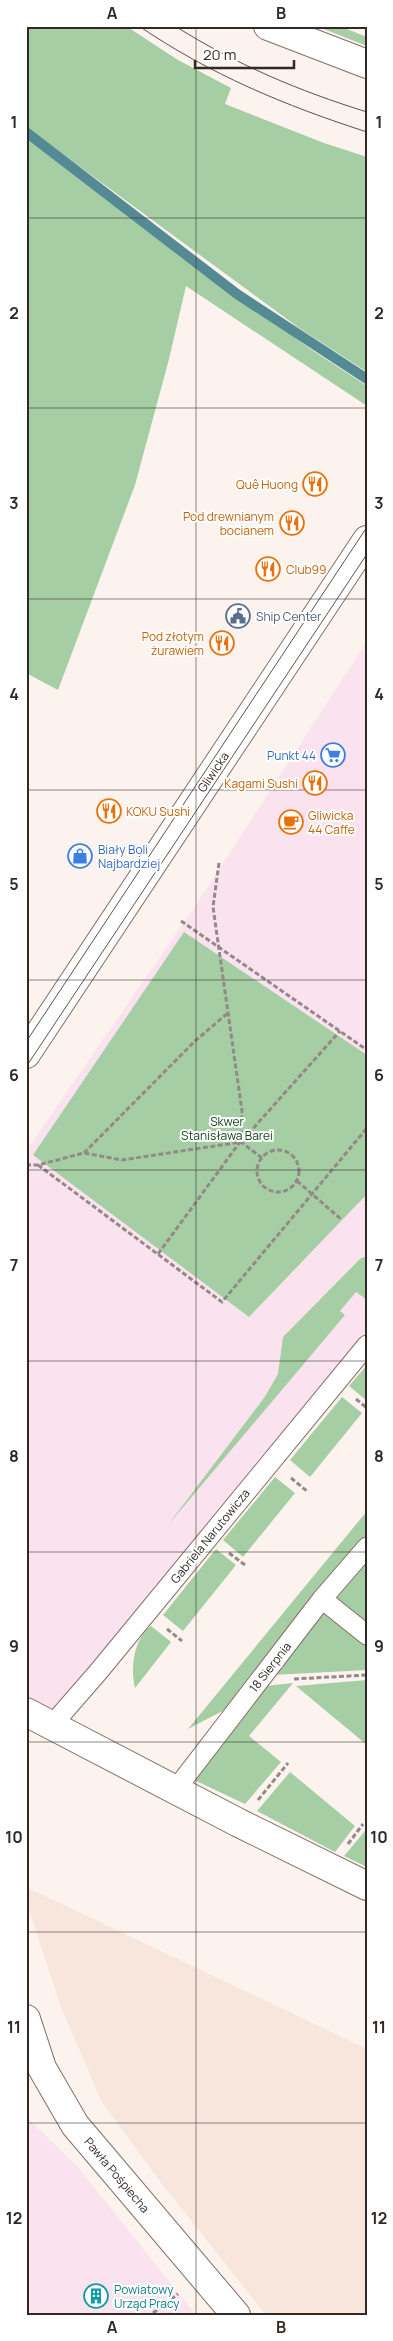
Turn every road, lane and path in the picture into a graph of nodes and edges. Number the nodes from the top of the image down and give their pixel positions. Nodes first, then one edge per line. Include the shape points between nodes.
1 (268, 26) edge
2 (367, 64) edge
3 (367, 540) edge
4 (219, 863) dead end
5 (182, 920) dead end
6 (218, 946) junction
7 (230, 1011) junction
8 (340, 1031) junction
9 (367, 1050) edge
10 (26, 1054) edge
11 (367, 1128) edge
12 (241, 1142) junction
13 (84, 1153) junction
14 (262, 1158) junction
15 (26, 1165) edge
16 (38, 1165) junction
17 (297, 1181) junction
18 (313, 1193) junction
19 (342, 1220) dead end
20 (158, 1254) junction
21 (367, 1345) edge
22 (367, 1547) edge
23 (322, 1599) junction
24 (367, 1635) edge
25 (367, 1675) edge
26 (263, 1676) junction
27 (26, 1712) edge
28 (52, 1725) junction
29 (288, 1763) dead end
30 (176, 1789) junction
31 (239, 1823) junction
32 (367, 1886) edge
33 (26, 2019) edge
34 (178, 2294) dead end
35 (153, 2313) dead end
36 (236, 2315) edge

1 - 2 street
3 - 10 street, Gliwicka
4 - 6 path via 213,907
5 - 6 path
6 - 7 path
6 - 8 path
7 - 12 path via 242,1111
7 - 13 path
8 - 9 path
8 - 12 path
11 - 18 path
12 - 13 path via 122,1160
12 - 14 path
12 - 20 path
13 - 16 path
14 - 17 path via 272,1150 290,1153 300,1169
14 - 17 path via 257,1170 267,1188 286,1190
15 - 16 path
16 - 20 path
17 - 18 path
18 - 19 path
18 - 20 path via 222,1302
21 - 28 lane, Gabriela Narutowicza
22 - 23 lane, 18 Sierpnia
23 - 24 lane
23 - 26 lane, 18 Sierpnia
25 - 26 path via 270,1681
26 - 30 lane, 18 Sierpnia
27 - 28 street
28 - 30 street
29 - 31 path
30 - 31 street
31 - 32 street
33 - 36 street, Pawła Pośpiecha via 42,2068 75,2125
34 - 35 path

